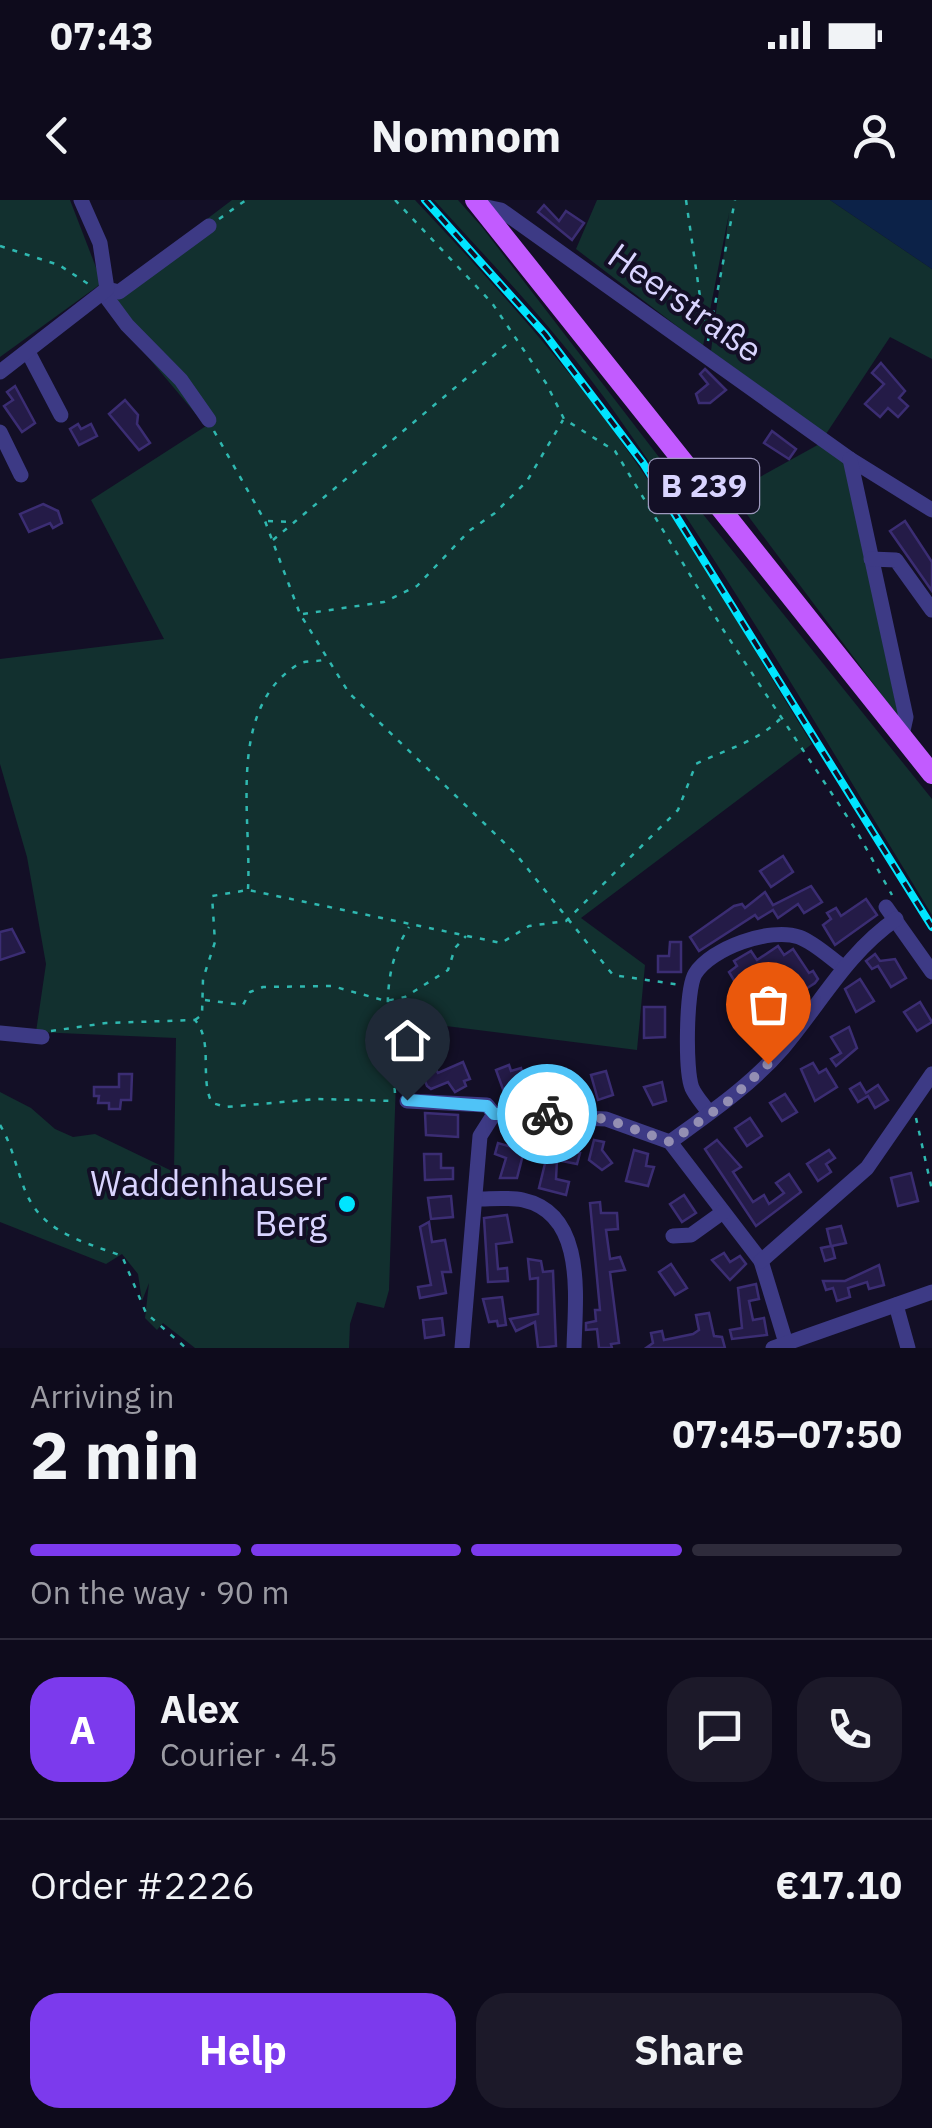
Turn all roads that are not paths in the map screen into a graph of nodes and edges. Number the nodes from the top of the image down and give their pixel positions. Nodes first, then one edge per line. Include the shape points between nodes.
1 (81, 200) edge
2 (478, 203) edge
3 (210, 226) road end
4 (105, 292) junction
5 (28, 352) junction
6 (0, 372) edge
7 (61, 415) dead end
8 (209, 420) road end
9 (0, 432) edge
10 (850, 458) junction
11 (21, 476) dead end
12 (932, 510) edge
13 (872, 559) junction
14 (932, 610) edge
15 (902, 736) junction
16 (932, 774) edge
17 (843, 968) junction
18 (932, 972) edge
19 (0, 1033) edge
20 (42, 1038) road end
21 (932, 1074) edge
22 (402, 1101) road end
23 (494, 1114) junction
24 (709, 1114) junction
25 (670, 1142) junction
26 (476, 1198) junction
27 (723, 1212) junction
28 (673, 1236) dead end
29 (760, 1261) junction
30 (932, 1292) edge
31 (896, 1305) junction
32 (779, 1346) edge
33 (462, 1348) edge
34 (574, 1348) edge
35 (908, 1348) edge

1 - 4 street via 100,243
2 - 10 street, Heerstraße via 501,210
2 - 15 main road, B 239
3 - 4 street via 119,292
4 - 5 street
4 - 8 street
5 - 6 street
5 - 7 street
9 - 11 street
10 - 12 street, Heerstraße
10 - 13 street
13 - 14 street via 896,560
13 - 15 street via 906,718
15 - 16 main road, B 239
17 - 18 street via 892,909
17 - 24 street via 780,1051
17 - 24 street via 796,936 762,934 706,964 691,984 688,1071
19 - 20 street
21 - 29 street via 867,1168
22 - 23 street via 487,1106
23 - 25 street via 606,1119
23 - 26 street via 480,1136
24 - 25 street
25 - 27 street
26 - 33 street
26 - 34 street via 523,1200 546,1209 561,1226 576,1269
27 - 28 street via 691,1235
27 - 29 street
29 - 32 street
30 - 31 street
31 - 32 street
31 - 35 street

